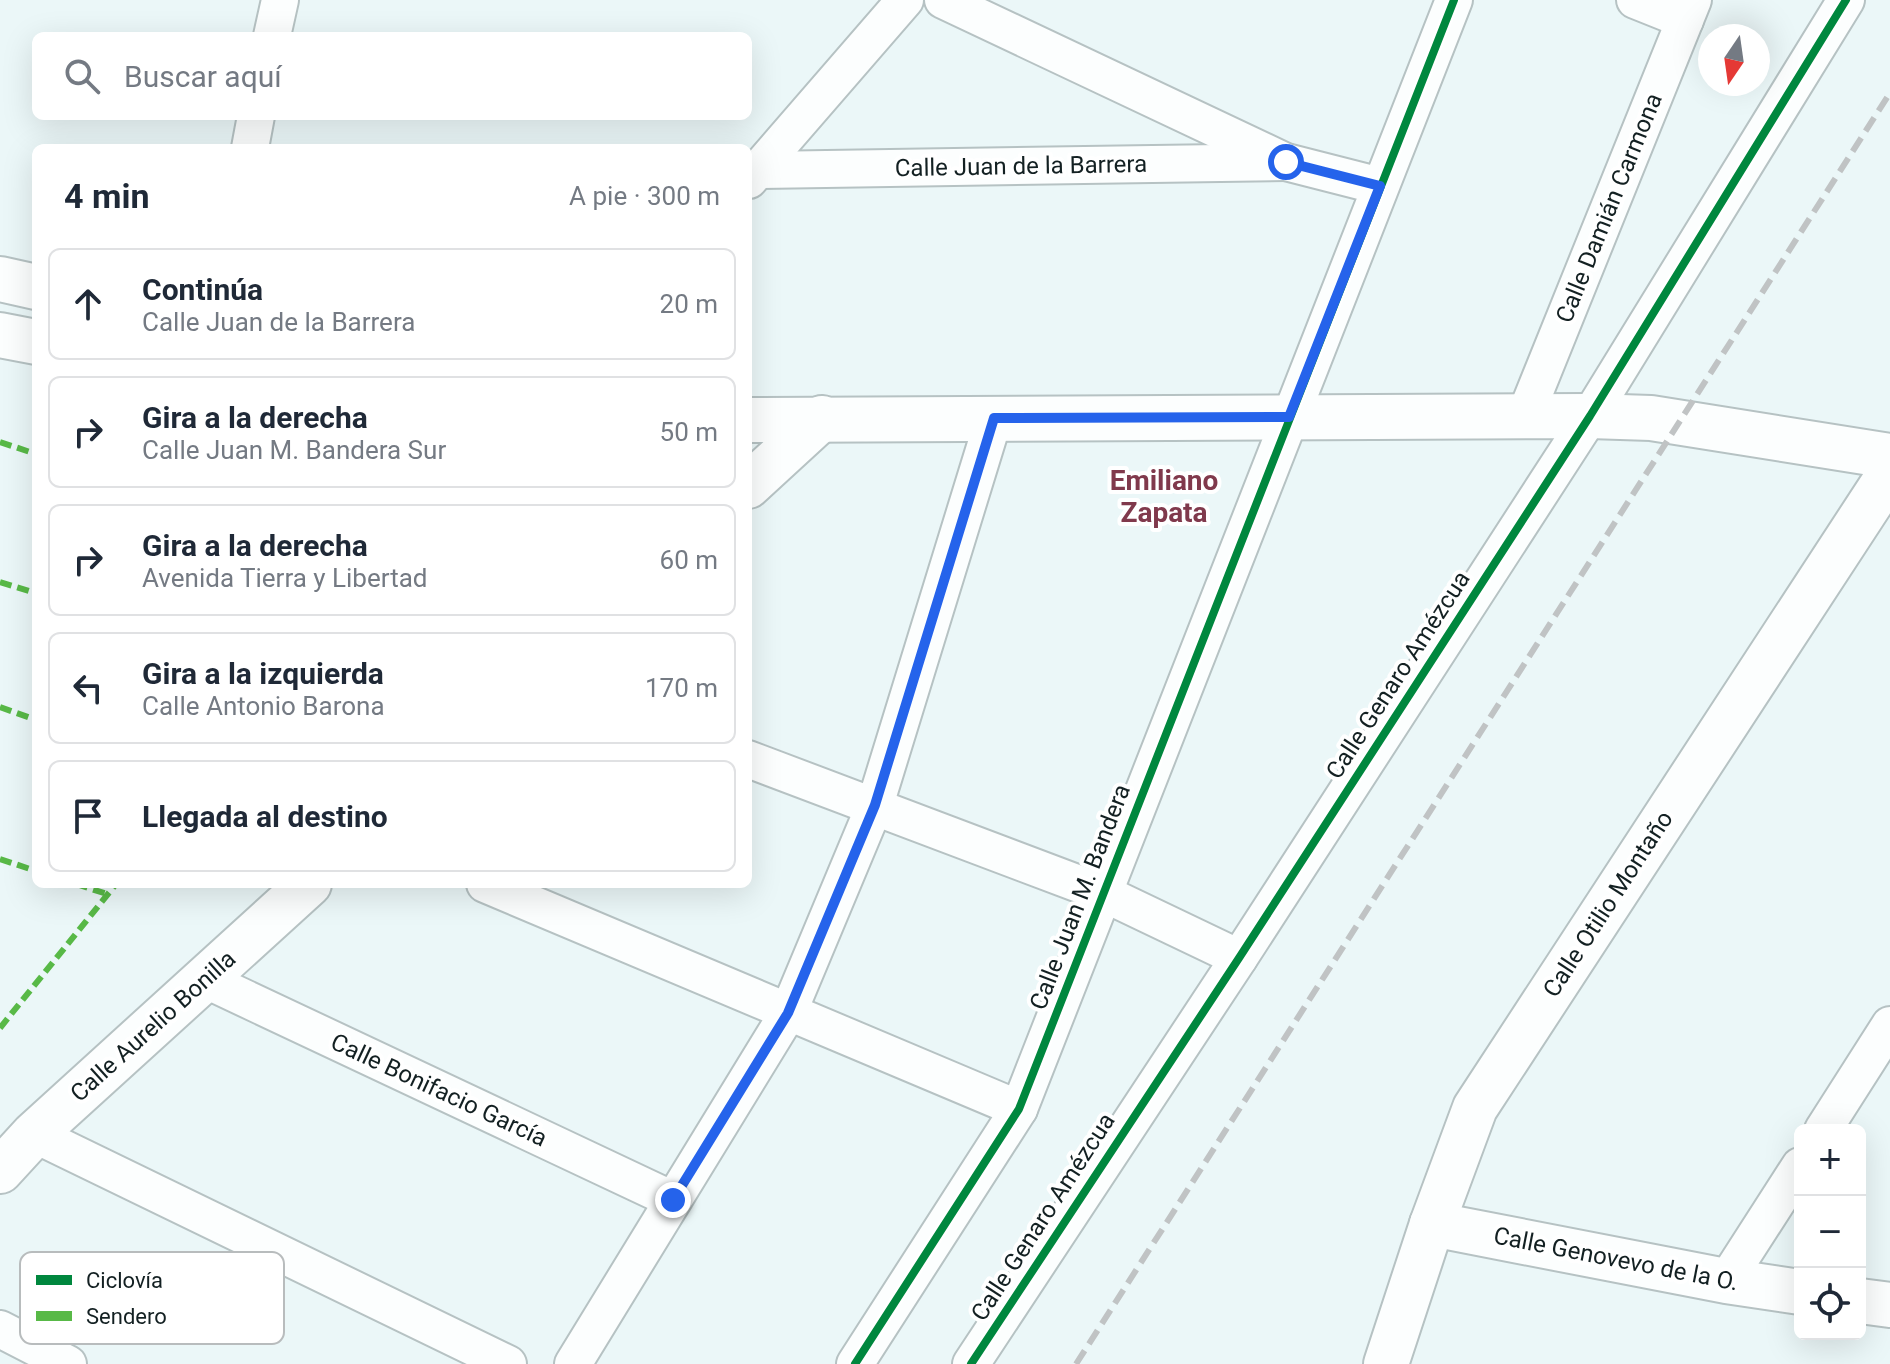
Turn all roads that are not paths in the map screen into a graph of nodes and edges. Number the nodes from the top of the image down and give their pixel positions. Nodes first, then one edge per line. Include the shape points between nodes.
1 (280, 0) edge
2 (905, 0) edge
3 (943, 0) edge
4 (1454, 0) edge
5 (1635, 0) edge
6 (1846, 0) edge
7 (1689, 10) edge
8 (273, 32) edge
9 (255, 120) edge
10 (251, 144) edge
11 (1286, 162) junction
12 (752, 176) edge
13 (1380, 186) junction
14 (0, 279) edge
15 (32, 286) edge
16 (0, 335) edge
17 (32, 341) edge
18 (1525, 416) junction
19 (1590, 416) junction
20 (1289, 417) junction
21 (822, 418) junction
22 (994, 418) junction
23 (752, 420) edge
24 (1890, 456) edge
25 (1890, 473) edge
26 (752, 482) edge
27 (752, 760) edge
28 (875, 805) junction
29 (305, 888) edge
30 (494, 888) edge
31 (1103, 893) junction
32 (1239, 958) junction
33 (204, 979) junction
34 (788, 1013) junction
35 (1890, 1025) edge
36 (1019, 1109) junction
37 (1827, 1124) edge
38 (34, 1134) junction
39 (0, 1171) edge
40 (1794, 1175) edge
41 (673, 1200) junction
42 (1432, 1224) junction
43 (277, 1252) edge
44 (284, 1255) edge
45 (1726, 1281) junction
46 (1794, 1291) edge
47 (1866, 1302) edge
48 (1890, 1305) edge
49 (0, 1329) edge
50 (20, 1339) edge
51 (29, 1344) edge
52 (68, 1364) edge
53 (508, 1364) edge
54 (573, 1364) edge
55 (855, 1364) edge
56 (971, 1364) edge
57 (1386, 1364) edge

1 - 8 street
2 - 12 street
3 - 11 street, Calle Juan de la Barrera
4 - 13 street, Calle Juan M. Bandera
5 - 7 street
6 - 19 street, Calle Genaro Amézcua
7 - 18 street, Calle Damián Carmona
9 - 10 street
11 - 12 street, Calle Juan de la Barrera
11 - 13 street, Calle Juan de la Barrera
13 - 20 street, Calle Juan M. Bandera
14 - 15 street
16 - 17 street
18 - 19 street
18 - 20 street
19 - 24 street via 1651,418
19 - 32 street, Calle Genaro Amézcua
20 - 22 street
20 - 31 street, Calle Juan M. Bandera
21 - 22 street
21 - 23 street
21 - 26 street
22 - 28 street
25 - 42 street, Calle Otilio Montaño via 1475,1108
27 - 28 street
28 - 31 street
28 - 34 street
29 - 33 street, Calle Aurelio Bonilla
30 - 34 street
31 - 32 street
31 - 36 street, Calle Juan M. Bandera
32 - 56 street, Calle Genaro Amézcua
33 - 38 street, Calle Aurelio Bonilla
33 - 41 street, Calle Bonifacio García
34 - 36 street
34 - 41 street
35 - 37 street
36 - 55 street, Calle Juan M. Bandera
38 - 39 street, Calle Aurelio Bonilla
38 - 43 street
40 - 45 street
41 - 54 street
42 - 45 street, Calle Genovevo de la O.
42 - 57 street, Calle Otilio Montaño
44 - 53 street
45 - 46 street, Calle Genovevo de la O.
47 - 48 street
49 - 50 street
51 - 52 street

